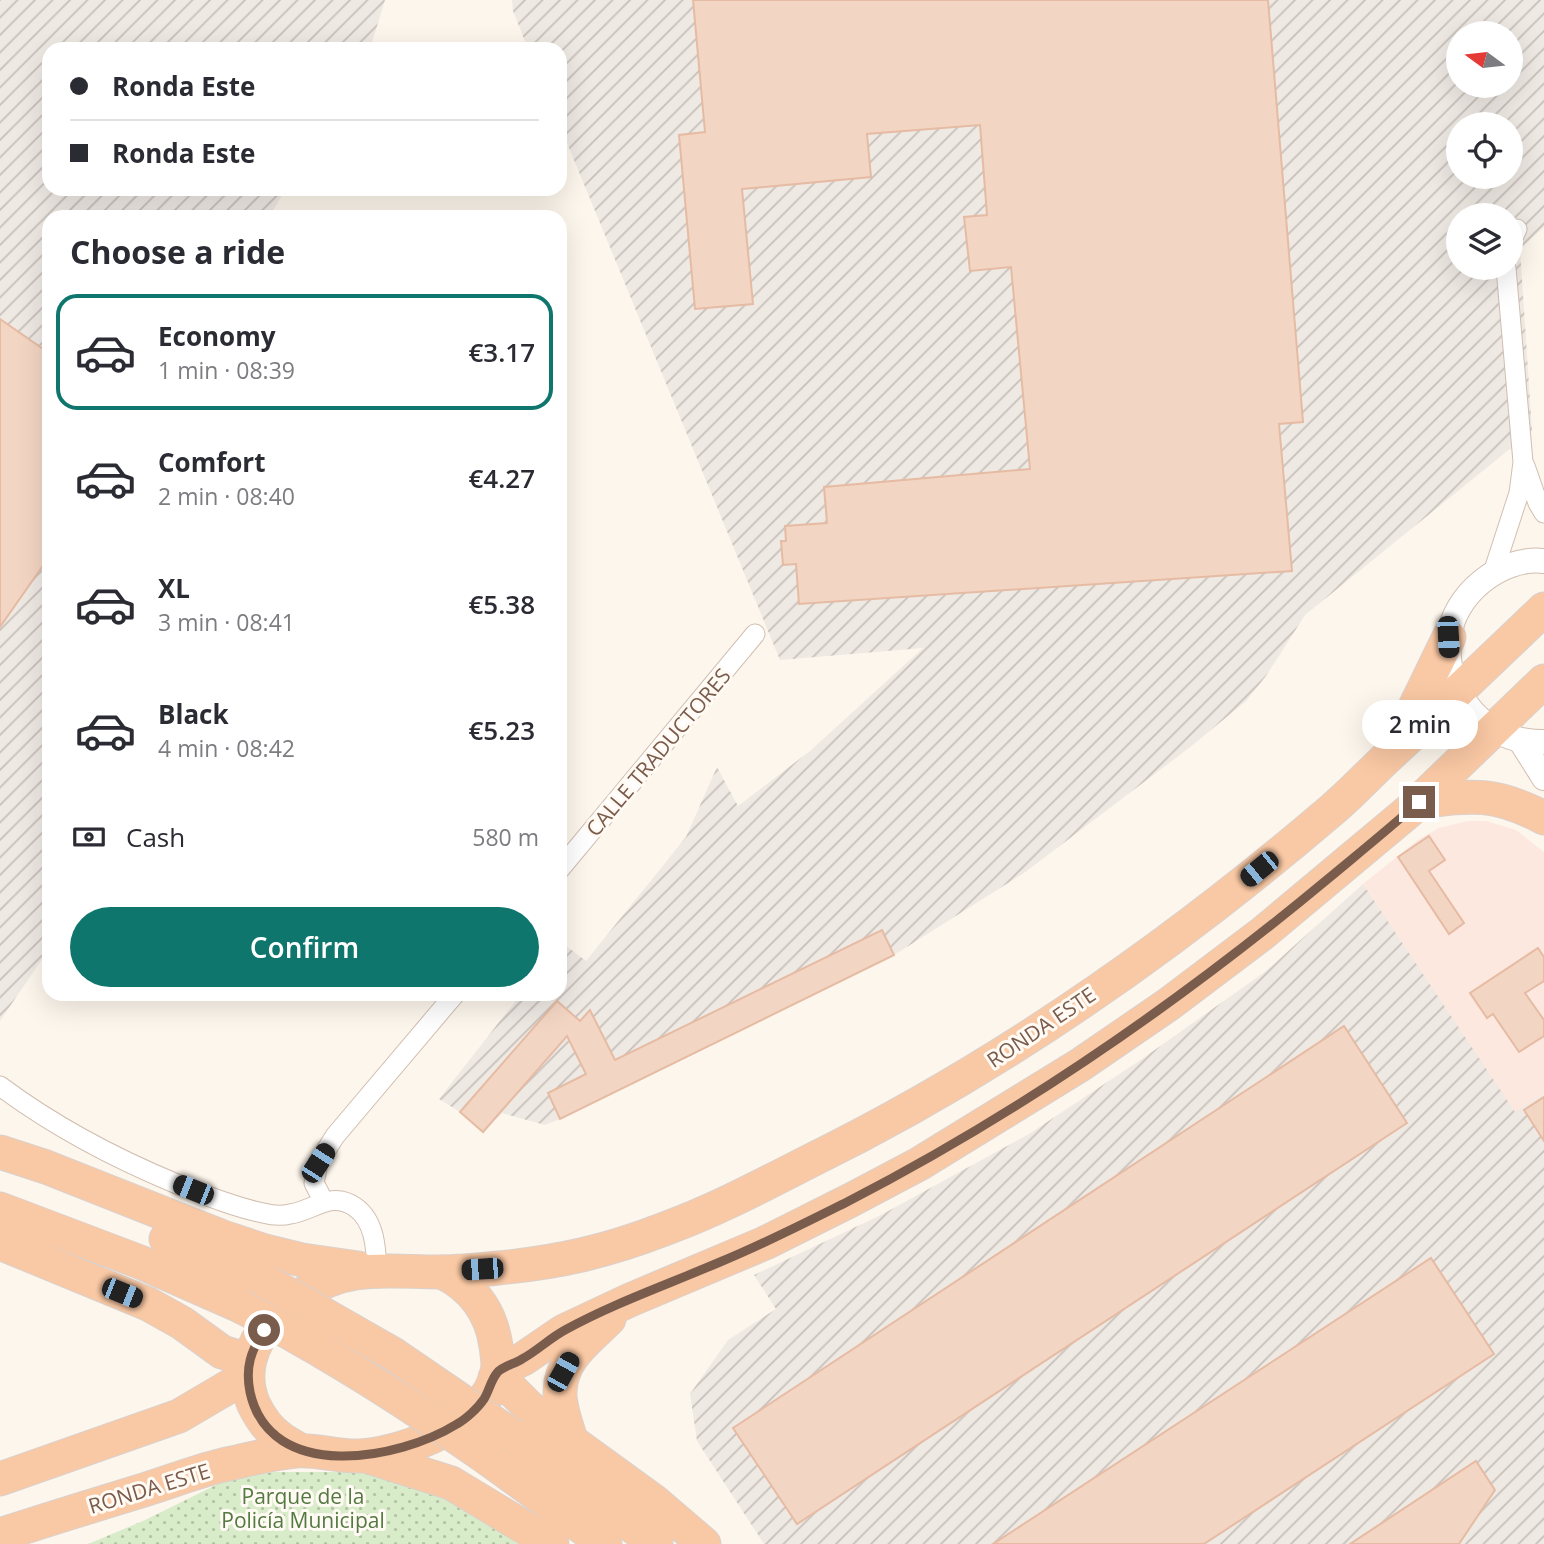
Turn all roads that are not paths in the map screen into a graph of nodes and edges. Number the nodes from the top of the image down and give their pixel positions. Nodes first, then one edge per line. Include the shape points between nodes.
1 (1507, 280) edge
2 (1523, 462) junction
3 (1544, 485) edge
4 (1544, 513) edge
5 (1544, 561) edge
6 (1493, 573) junction
7 (1544, 608) edge
8 (755, 634) dead end
9 (1448, 637) junction
10 (1544, 681) edge
11 (1458, 693) junction
12 (1519, 737) edge
13 (1394, 751) junction
14 (1544, 778) edge
15 (1419, 802) junction
16 (1544, 818) edge
17 (567, 861) edge
18 (449, 1001) edge
19 (0, 1086) edge
20 (0, 1152) edge
21 (0, 1172) edge
22 (323, 1200) junction
23 (0, 1209) edge
24 (0, 1243) edge
25 (372, 1270) junction
26 (442, 1272) junction
27 (630, 1300) junction
28 (247, 1368) junction
29 (496, 1374) junction
30 (571, 1441) junction
31 (300, 1450) junction
32 (363, 1456) junction
33 (0, 1479) edge
34 (0, 1535) edge
35 (552, 1544) edge
36 (605, 1544) edge
37 (656, 1544) edge
38 (704, 1544) edge

1 - 2 street
2 - 3 street
2 - 4 street
2 - 6 street via 1519,493
5 - 6 street via 1515,564
6 - 9 street via 1464,601
7 - 11 highway, RONDA ESTE
8 - 17 street, CALLE TRADUCTORES
9 - 11 street
9 - 13 highway
10 - 12 highway, RONDA ESTE
11 - 12 street via 1469,710
11 - 13 highway, RONDA ESTE
12 - 14 street
12 - 15 highway, RONDA ESTE
13 - 26 highway, RONDA ESTE via 1335,807 1156,951 989,1063 867,1133 730,1201 623,1245 529,1265
15 - 16 highway via 1492,797
15 - 27 highway, RONDA ESTE via 1263,933 1069,1072 851,1200 765,1243
18 - 22 street via 335,1136 318,1163 314,1183
19 - 22 street via 106,1152 214,1198 265,1214 289,1215
20 - 25 highway via 265,1251
21 - 37 highway, bridge via 267,1282 393,1354 513,1436
22 - 25 street via 342,1201 365,1217 376,1247
23 - 36 highway, bridge via 140,1262 303,1339 430,1417
24 - 28 highway via 148,1304
25 - 26 highway, RONDA ESTE
25 - 28 highway, RONDA ESTE via 327,1281 280,1312 264,1330
26 - 29 highway via 480,1301 491,1322
27 - 29 highway, RONDA ESTE via 564,1331
27 - 30 highway via 573,1353 563,1372 560,1393
28 - 31 highway, RONDA ESTE via 251,1398 260,1416 276,1436
28 - 33 highway via 178,1416
29 - 30 highway
29 - 32 highway, RONDA ESTE via 483,1401 458,1423 407,1448
30 - 38 highway
31 - 32 highway, RONDA ESTE
31 - 34 highway, RONDA ESTE via 220,1466
32 - 35 highway via 451,1483

